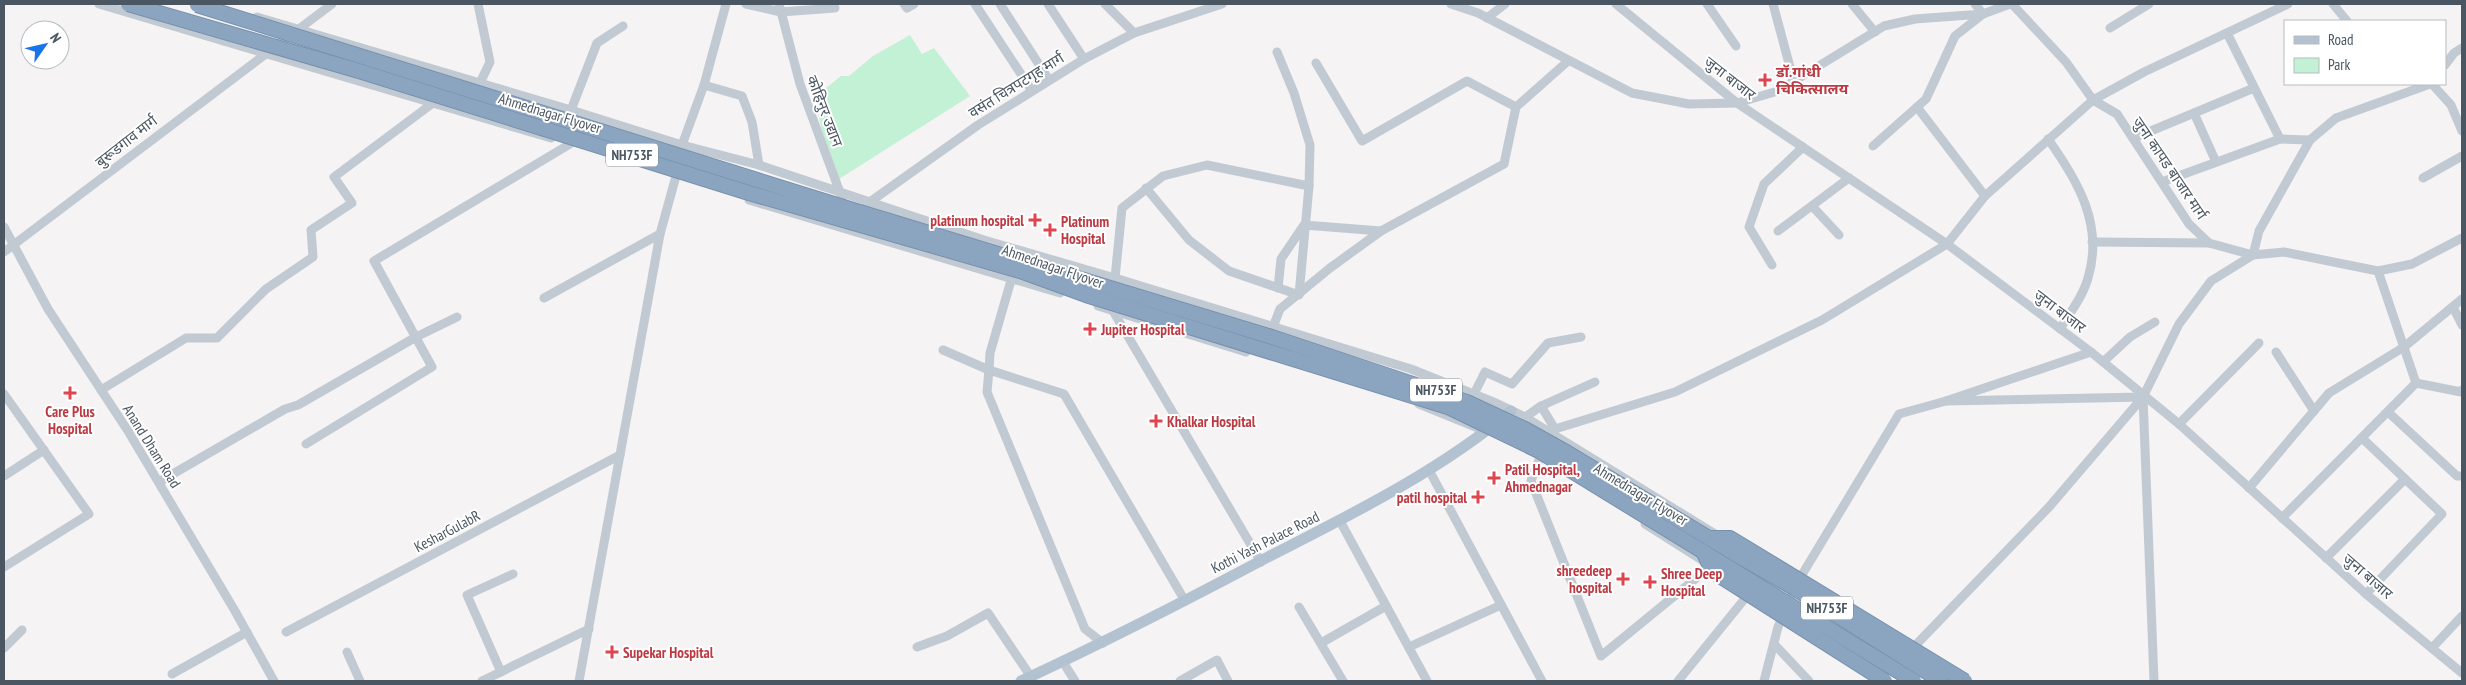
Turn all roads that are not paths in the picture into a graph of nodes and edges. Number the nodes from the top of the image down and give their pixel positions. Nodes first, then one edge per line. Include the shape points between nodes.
1 (99, 4) edge
2 (128, 4) edge
3 (214, 4) edge
4 (332, 4) edge
5 (478, 4) edge
6 (726, 4) edge
7 (746, 4) edge
8 (904, 4) edge
9 (914, 4) edge
10 (975, 4) edge
11 (1000, 4) edge
12 (1048, 4) edge
13 (1105, 4) edge
14 (1222, 4) edge
15 (1451, 4) edge
16 (1505, 4) edge
17 (1616, 4) edge
18 (1707, 4) edge
19 (1774, 4) edge
20 (1852, 4) edge
21 (1975, 4) edge
22 (2011, 4) edge
23 (2149, 4) edge
24 (2288, 4) edge
25 (2332, 4) edge
26 (198, 5) dead end
27 (1199, 7) edge
28 (780, 8) edge
29 (835, 8) dead end
30 (1983, 14) junction
31 (1487, 18) junction
32 (2346, 20) edge
33 (623, 26) dead end
34 (297, 28) junction
35 (2110, 28) dead end
36 (1874, 32) junction
37 (1134, 33) junction
38 (2227, 33) junction
39 (1736, 46) dead end
40 (2462, 48) edge
41 (266, 52) junction
42 (1277, 52) dead end
43 (1084, 59) junction
44 (1568, 61) junction
45 (1316, 63) dead end
46 (2446, 65) edge
47 (1049, 80) junction
48 (1794, 82) junction
49 (480, 83) junction
50 (704, 85) junction
51 (2428, 85) edge
52 (2432, 85) edge
53 (2254, 88) junction
54 (1032, 91) junction
55 (2093, 100) junction
56 (432, 103) junction
57 (1737, 103) junction
58 (1516, 107) junction
59 (1917, 107) junction
60 (571, 110) junction
61 (2194, 113) junction
62 (2462, 130) edge
63 (2134, 138) junction
64 (2048, 139) junction
65 (2280, 139) junction
66 (2310, 140) junction
67 (570, 144) junction
68 (682, 145) junction
69 (1873, 146) dead end
70 (1803, 147) junction
71 (2462, 156) edge
72 (2216, 162) junction
73 (759, 165) junction
74 (676, 176) junction
75 (1849, 178) junction
76 (2423, 178) dead end
77 (2162, 182) junction
78 (1309, 186) junction
79 (1146, 188) junction
80 (843, 195) junction
81 (1985, 196) junction
82 (868, 201) junction
83 (1812, 206) junction
84 (834, 225) junction
85 (1304, 225) junction
86 (4, 227) edge
87 (1381, 231) junction
88 (1778, 231) dead end
89 (858, 232) junction
90 (660, 234) junction
91 (1839, 235) dead end
92 (2462, 238) edge
93 (2092, 242) junction
94 (2209, 243) junction
95 (1947, 244) junction
96 (13, 245) junction
97 (4, 252) edge
98 (2253, 255) junction
99 (1772, 265) dead end
100 (2378, 271) junction
101 (1012, 277) junction
102 (1115, 278) junction
103 (1278, 288) junction
104 (1299, 295) junction
105 (544, 298) dead end
106 (2462, 299) edge
107 (2453, 307) junction
108 (1113, 311) junction
109 (457, 317) dead end
110 (2155, 322) dead end
111 (2462, 325) edge
112 (1272, 327) junction
113 (2060, 329) junction
114 (416, 337) junction
115 (1581, 337) dead end
116 (2260, 343) dead end
117 (2404, 347) junction
118 (943, 350) dead end
119 (2092, 352) junction
120 (2276, 352) dead end
121 (2102, 362) junction
122 (989, 370) junction
123 (1595, 382) dead end
124 (2416, 383) junction
125 (101, 390) junction
126 (2462, 390) edge
127 (4, 394) edge
128 (1474, 394) junction
129 (2143, 396) junction
130 (1946, 401) junction
131 (1541, 406) junction
132 (1511, 411) junction
133 (2314, 411) junction
134 (2388, 412) junction
135 (1525, 418) junction
136 (2179, 424) junction
137 (1553, 431) junction
138 (1486, 432) junction
139 (1500, 437) junction
140 (2362, 438) junction
141 (306, 444) dead end
142 (44, 450) junction
143 (620, 455) junction
144 (1539, 457) junction
145 (1429, 470) junction
146 (4, 476) edge
147 (2462, 476) edge
148 (2405, 479) junction
149 (159, 482) junction
150 (2249, 488) junction
151 (2282, 518) junction
152 (1340, 521) junction
153 (1711, 538) junction
154 (1703, 550) junction
155 (2326, 558) junction
156 (1261, 562) junction
157 (1711, 566) junction
158 (4, 567) edge
159 (513, 574) dead end
160 (1797, 583) junction
161 (1751, 591) junction
162 (2366, 594) junction
163 (1185, 600) junction
164 (1501, 605) junction
165 (1386, 606) junction
166 (1299, 607) dead end
167 (1784, 612) junction
168 (2462, 616) edge
169 (589, 629) junction
170 (22, 630) dead end
171 (247, 632) junction
172 (286, 632) dead end
173 (1103, 643) junction
174 (1321, 643) junction
175 (1775, 645) junction
176 (917, 647) dead end
177 (1409, 647) junction
178 (4, 648) edge
179 (2432, 648) junction
180 (347, 652) dead end
181 (1908, 652) junction
182 (1063, 662) junction
183 (500, 672) junction
184 (2462, 673) edge
185 (172, 674) dead end
186 (1026, 679) edge
187 (274, 681) edge
188 (360, 681) edge
189 (482, 681) edge
190 (579, 681) edge
191 (1075, 681) edge
192 (1180, 681) edge
193 (1228, 681) edge
194 (1343, 681) edge
195 (1427, 681) edge
196 (1542, 681) edge
197 (1678, 681) edge
198 (1764, 681) edge
199 (1809, 681) edge
200 (1885, 681) edge
201 (1895, 681) edge
202 (1914, 681) edge
203 (1941, 681) edge
204 (1955, 681) edge
205 (1965, 681) edge
206 (2154, 681) edge

1 - 41 street
2 - 154 highway, Ahmednagar Flyover / NH753F, bridge via 359,71 749,193 1020,270 1086,295 1448,407 1539,451
3 - 34 street
4 - 34 street, बुरूडगाव मार्ग
5 - 49 street via 490,62
6 - 50 street
7 - 28 street
8 - 9 street via 907,8
10 - 54 street
11 - 47 street
12 - 43 street
13 - 37 street
14 - 27 street, वसंत चित्रपटगृह मार्ग
15 - 31 street
16 - 31 street
17 - 57 street, जुना बाजार
18 - 39 street
19 - 48 street
20 - 36 street
21 - 30 street
22 - 30 street
22 - 55 street, जुना कापड बाजार मार्ग via 2066,62
23 - 35 street
24 - 38 street
25 - 32 street
26 - 153 highway, Ahmednagar Flyover / NH753F, bridge via 1423,385 1525,429
27 - 37 street, वसंत चित्रपटगृह मार्ग
28 - 29 street
28 - 80 street, कोहिनुर उद्यान via 800,84
30 - 36 street via 1915,19 1884,26
30 - 59 street via 1955,36 1926,99
31 - 44 street
33 - 60 street via 597,43
34 - 41 street, बुरूडगाव मार्ग
34 - 49 street
36 - 48 street
37 - 43 street, वसंत चित्रपटगृह मार्ग
38 - 53 street
38 - 55 street
40 - 46 street
41 - 56 street
41 - 96 street, बुरूडगाव मार्ग
42 - 78 street via 1310,145
43 - 47 street, वसंत चित्रपटगृह मार्ग
44 - 57 street via 1632,94 1689,104
44 - 58 street
45 - 58 street via 1362,141 1467,81
47 - 54 street, वसंत चित्रपटगृह मार्ग
48 - 57 street via 1778,91
49 - 60 street
50 - 68 street
50 - 73 street via 742,96 752,122
51 - 66 street via 2336,118
52 - 62 street via 2451,105
53 - 61 street
53 - 65 street
54 - 82 street, वसंत चित्रपटगृह मार्ग
55 - 63 street, जुना कापड बाजार मार्ग via 2117,114
55 - 64 street
56 - 67 street
56 - 125 street via 334,177 352,203 311,230 313,257 266,289 217,338 186,338
57 - 70 street, जुना बाजार
58 - 87 street via 1504,164
59 - 69 street
59 - 81 street
60 - 68 street
61 - 63 street
61 - 72 street
63 - 77 street, जुना कापड बाजार मार्ग
64 - 81 street
64 - 93 street via 2082,192
65 - 66 street
65 - 72 street
66 - 98 street via 2259,231
67 - 74 street
67 - 114 street via 374,261
68 - 73 street
70 - 75 street, जुना बाजार
70 - 99 street via 1764,184 1749,227
71 - 76 street
72 - 77 street
73 - 80 street
74 - 84 street
74 - 90 street
75 - 83 street
75 - 95 street, जुना बाजार
77 - 94 street, जुना कापड बाजार मार्ग via 2189,224
78 - 79 street via 1207,165 1163,176
78 - 85 street
79 - 102 street via 1122,208
79 - 103 street via 1189,240 1229,271
80 - 82 street
80 - 84 street
81 - 95 street
82 - 89 street
82 - 102 street via 984,240
83 - 88 street
83 - 91 street
84 - 89 street
85 - 87 street
85 - 103 street via 1281,259
85 - 104 street
86 - 96 street, Anand Dham Road
87 - 104 street
89 - 101 street
90 - 105 street
90 - 143 street
92 - 100 street, जुना कापड बाजार मार्ग via 2412,264
93 - 94 street
93 - 113 street via 2088,279
94 - 98 street, जुना कापड बाजार मार्ग
95 - 113 street, जुना बाजार
95 - 137 street via 1822,320 1675,392
96 - 97 street, बुरूडगाव मार्ग
96 - 125 street, Anand Dham Road via 48,309
98 - 100 street, जुना कापड बाजार मार्ग via 2284,252
98 - 129 street via 2211,281 2179,324
100 - 117 street
101 - 108 street
101 - 122 street via 990,353
102 - 112 street
103 - 104 street
104 - 112 street via 1280,309
106 - 107 street
107 - 111 street
107 - 117 street
108 - 138 street via 1406,399
108 - 156 street
109 - 114 street
110 - 121 street via 2130,337
112 - 128 street via 1411,369
113 - 119 street, जुना बाजार
114 - 141 street via 432,367
114 - 149 street
115 - 128 street via 1548,343 1512,384 1485,372
116 - 136 street
117 - 124 street
117 - 133 street via 2329,393
118 - 122 street
119 - 121 street, जुना बाजार
119 - 130 street
120 - 133 street
121 - 129 street, जुना बाजार
122 - 163 street via 1064,394
122 - 173 street via 987,392 1084,629
123 - 131 street
124 - 126 street
124 - 134 street
125 - 149 street, Anand Dham Road
127 - 142 street
128 - 132 street
129 - 130 street
129 - 136 street, जुना बाजार
129 - 181 street via 2048,508
129 - 206 street
130 - 160 street via 1899,414
131 - 135 street
131 - 137 street
132 - 135 street
132 - 138 main road, Kothi Yash Palace Road
133 - 150 street
134 - 140 street
134 - 147 street via 2457,476
135 - 137 street
135 - 139 street
136 - 150 street, जुना बाजार
137 - 144 street
137 - 160 street
138 - 139 street
138 - 145 main road, Kothi Yash Palace Road
139 - 144 street
140 - 148 street
140 - 151 street
142 - 146 street
142 - 158 street via 90,514
143 - 169 street
143 - 172 street, KesharGulabR
144 - 157 street
144 - 157 street via 1531,481 1601,656
145 - 152 main road, Kothi Yash Palace Road
145 - 164 street
148 - 155 street
148 - 162 street via 2442,514
149 - 171 street, Anand Dham Road
150 - 151 street, जुना बाजार
151 - 155 street, जुना बाजार
152 - 156 main road, Kothi Yash Palace Road
152 - 165 street
153 - 203 highway, Ahmednagar Flyover / NH753F, bridge
153 - 205 highway, bridge via 1730,538
154 - 200 highway, bridge via 1712,571
154 - 202 highway, Ahmednagar Flyover, bridge
155 - 162 street, जुना बाजार
156 - 163 main road, Kothi Yash Palace Road
157 - 161 street
159 - 183 street via 467,596
160 - 167 street
160 - 181 street
161 - 167 street
161 - 197 street
162 - 179 street, जुना बाजार
163 - 173 main road, Kothi Yash Palace Road
164 - 177 street
164 - 196 street
165 - 174 street
165 - 177 street
166 - 174 street
167 - 175 street
167 - 201 street
168 - 179 street
169 - 183 street
169 - 190 street
170 - 178 street
171 - 185 street
171 - 187 street, Anand Dham Road
173 - 182 main road, Kothi Yash Palace Road
174 - 194 street
175 - 198 street
175 - 199 street
176 - 186 street via 947,636 988,613
177 - 195 street
179 - 184 street, जुना बाजार
180 - 188 street
181 - 204 street
182 - 186 main road, Kothi Yash Palace Road
182 - 191 street
183 - 189 street
192 - 193 street via 1217,660

